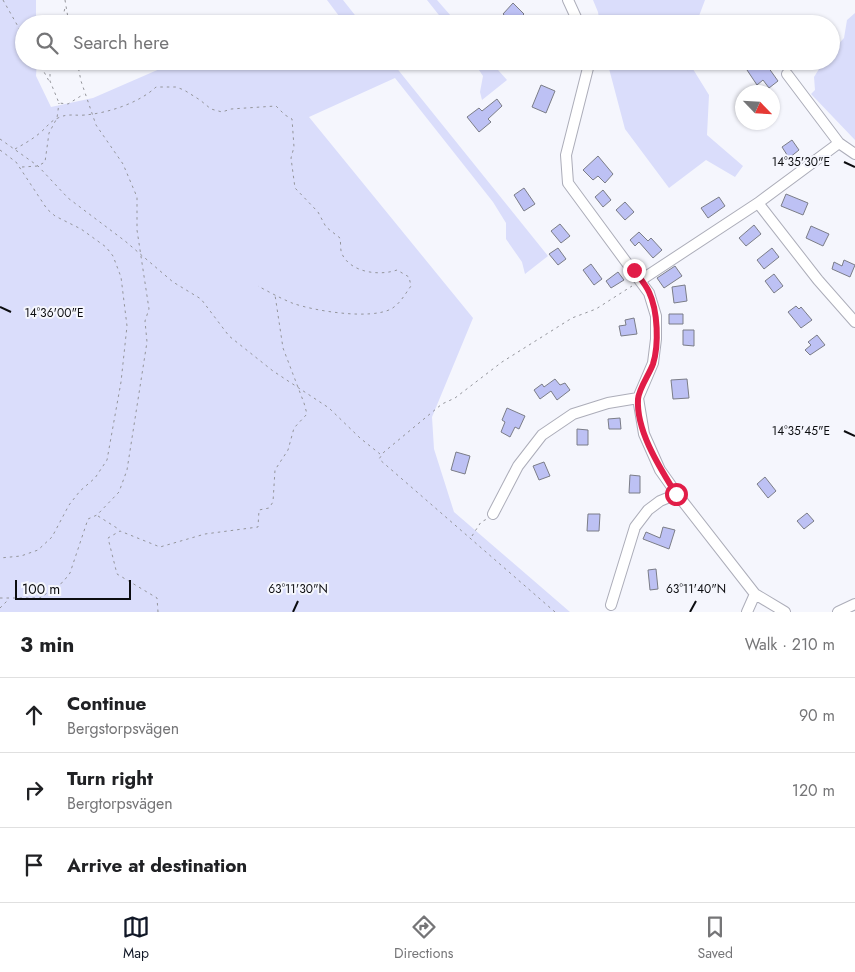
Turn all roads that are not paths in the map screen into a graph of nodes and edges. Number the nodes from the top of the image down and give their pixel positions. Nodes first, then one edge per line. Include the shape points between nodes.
1 (568, 0) edge
2 (576, 15) edge
3 (587, 70) edge
4 (787, 74) dead end
5 (839, 143) junction
6 (855, 154) edge
7 (758, 202) junction
8 (641, 280) junction
9 (855, 322) edge
10 (638, 398) junction
11 (676, 494) junction
12 (493, 514) road end
13 (755, 594) junction
14 (855, 604) edge
15 (610, 605) dead end
16 (747, 612) edge
17 (785, 612) edge
18 (838, 612) edge

1 - 2 street
3 - 8 street via 566,155 568,183
4 - 5 street
5 - 6 street
5 - 7 street
7 - 8 street
7 - 9 street
8 - 10 street via 656,316 656,339 653,363
10 - 11 street via 644,434 660,470
10 - 12 street via 573,414 542,436 518,466
11 - 13 street
11 - 15 street via 648,510 635,527
13 - 16 street
13 - 17 street
14 - 18 street

